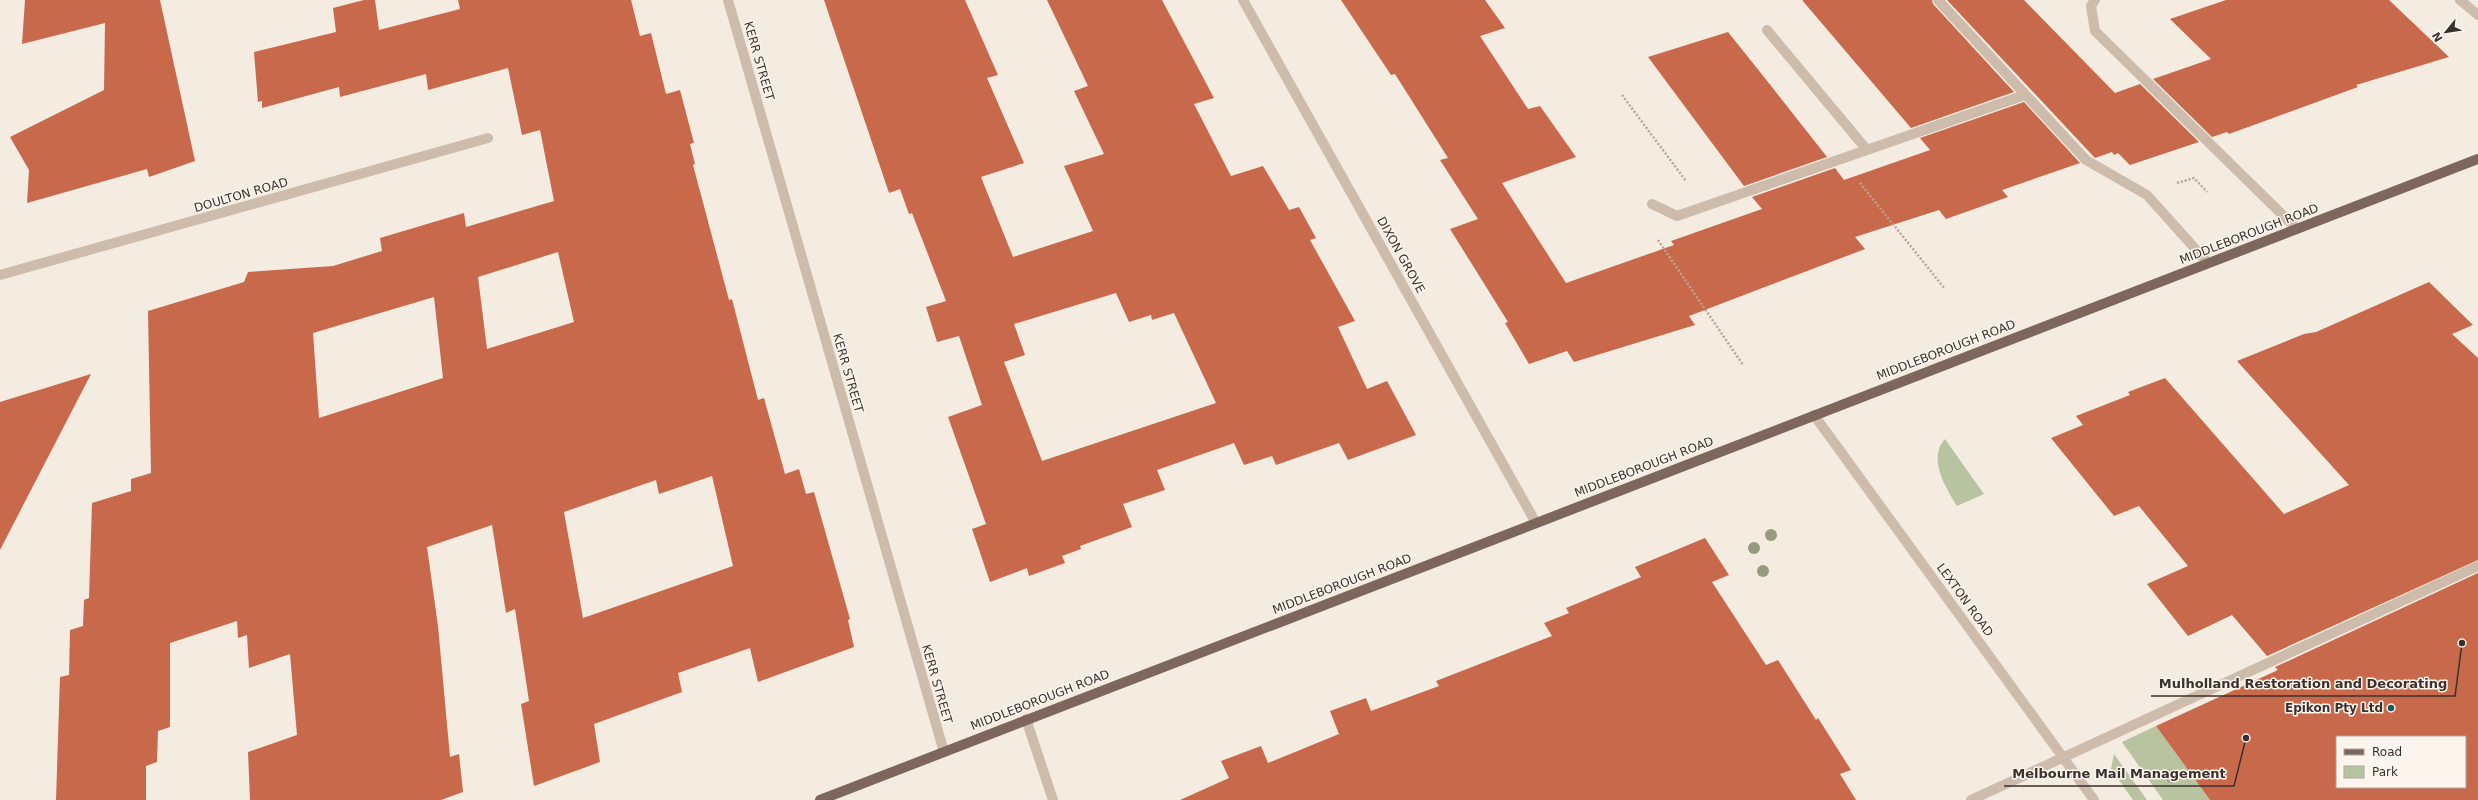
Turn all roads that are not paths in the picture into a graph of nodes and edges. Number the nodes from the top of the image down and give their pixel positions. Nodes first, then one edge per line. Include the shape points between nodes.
1 (728, 0) edge
2 (1243, 0) edge
3 (1938, 0) edge
4 (2096, 0) edge
5 (2460, 0) edge
6 (2478, 15) edge
7 (1767, 30) dead end
8 (2025, 95) junction
9 (488, 138) dead end
10 (1867, 150) junction
11 (2478, 159) edge
12 (1652, 204) dead end
13 (2297, 229) junction
14 (2208, 263) junction
15 (0, 275) edge
16 (1814, 415) junction
17 (1536, 523) junction
18 (2478, 566) edge
19 (1026, 719) junction
20 (944, 752) junction
21 (2063, 757) junction
22 (820, 800) edge
23 (1053, 800) edge
24 (1970, 800) edge
25 (2094, 800) edge

1 - 20 street, KERR STREET
2 - 17 street, DIXON GROVE
3 - 8 street
4 - 13 street via 2091,6 2095,30
5 - 6 street
7 - 10 street
8 - 10 street
8 - 14 street via 2086,160 2146,195
9 - 15 street, DOULTON ROAD
10 - 12 street via 1677,216
11 - 13 main road, MIDDLEBOROUGH ROAD
13 - 14 main road, MIDDLEBOROUGH ROAD
14 - 16 main road, MIDDLEBOROUGH ROAD
16 - 17 main road, MIDDLEBOROUGH ROAD
16 - 21 street, LEXTON ROAD
17 - 19 main road, MIDDLEBOROUGH ROAD
18 - 21 street
19 - 20 main road, MIDDLEBOROUGH ROAD
19 - 23 street
20 - 22 main road, MIDDLEBOROUGH ROAD
21 - 24 street
21 - 25 street, LEXTON ROAD

